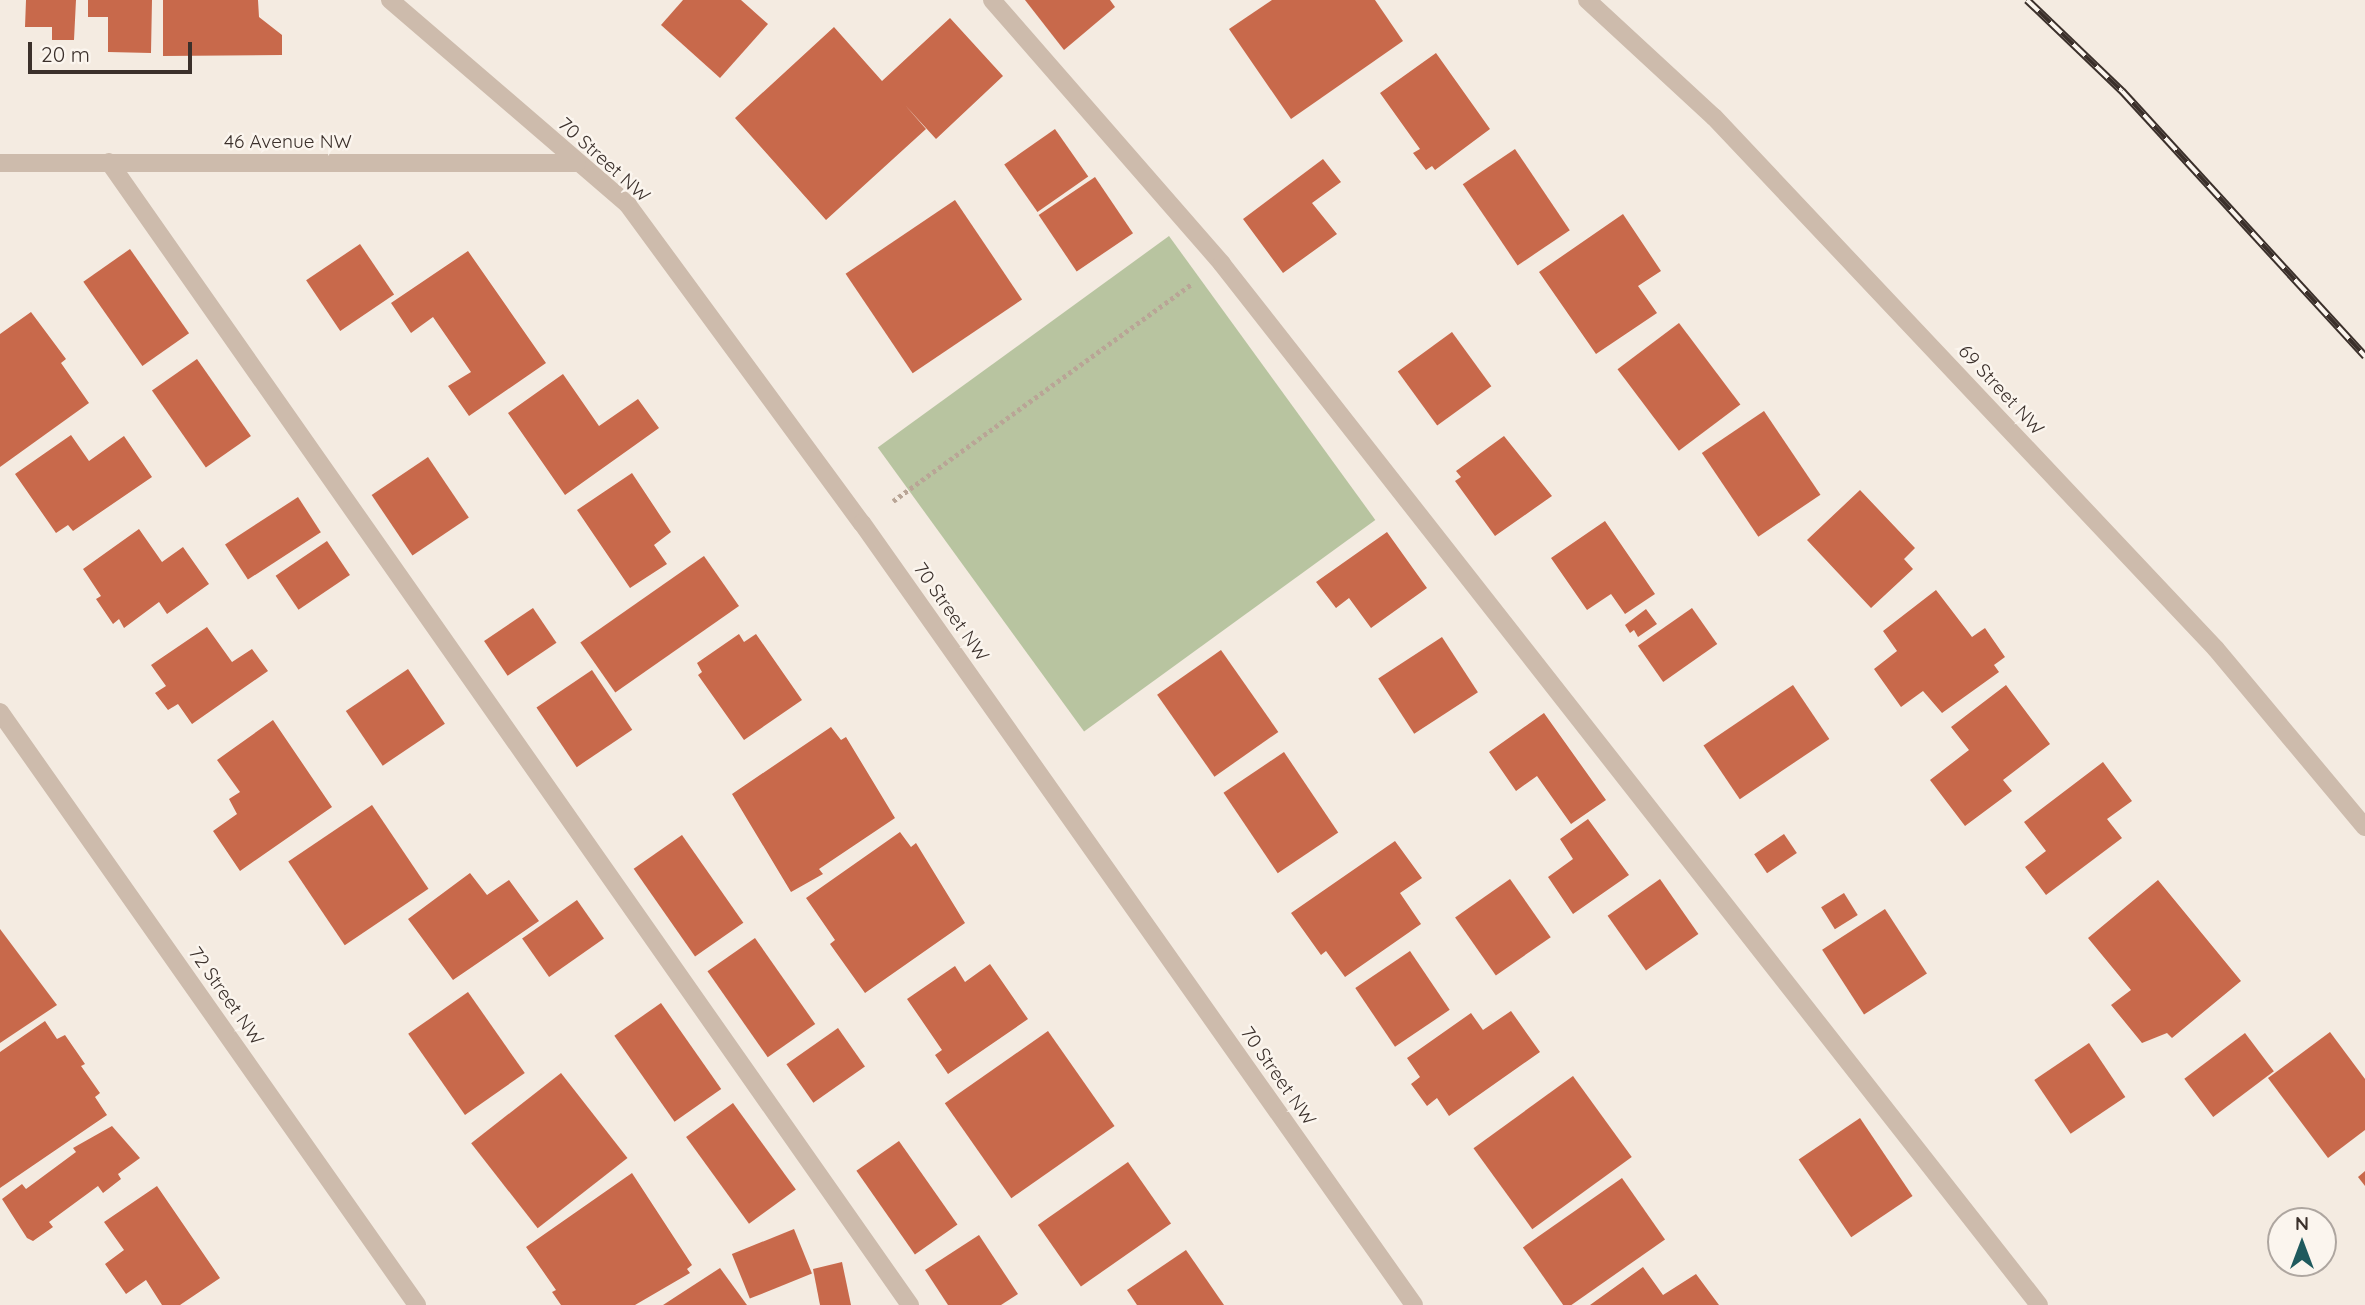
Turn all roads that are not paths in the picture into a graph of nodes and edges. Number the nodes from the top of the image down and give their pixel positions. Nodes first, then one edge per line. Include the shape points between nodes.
1 (390, 0) edge
2 (992, 0) edge
3 (1587, 0) edge
4 (110, 162) junction
5 (0, 163) edge
6 (577, 163) junction
7 (0, 712) edge
8 (2365, 827) edge
9 (417, 1305) edge
10 (910, 1305) edge
11 (1414, 1305) edge
12 (2039, 1305) edge

1 - 6 street, 70 Street NW
2 - 12 street via 1222,264
3 - 8 street, 69 Street NW via 1714,117 2216,649
4 - 5 street, 46 Avenue NW
4 - 6 street, 46 Avenue NW
4 - 10 street
6 - 11 street, 70 Street NW via 628,205 862,523
7 - 9 street, 72 Street NW

